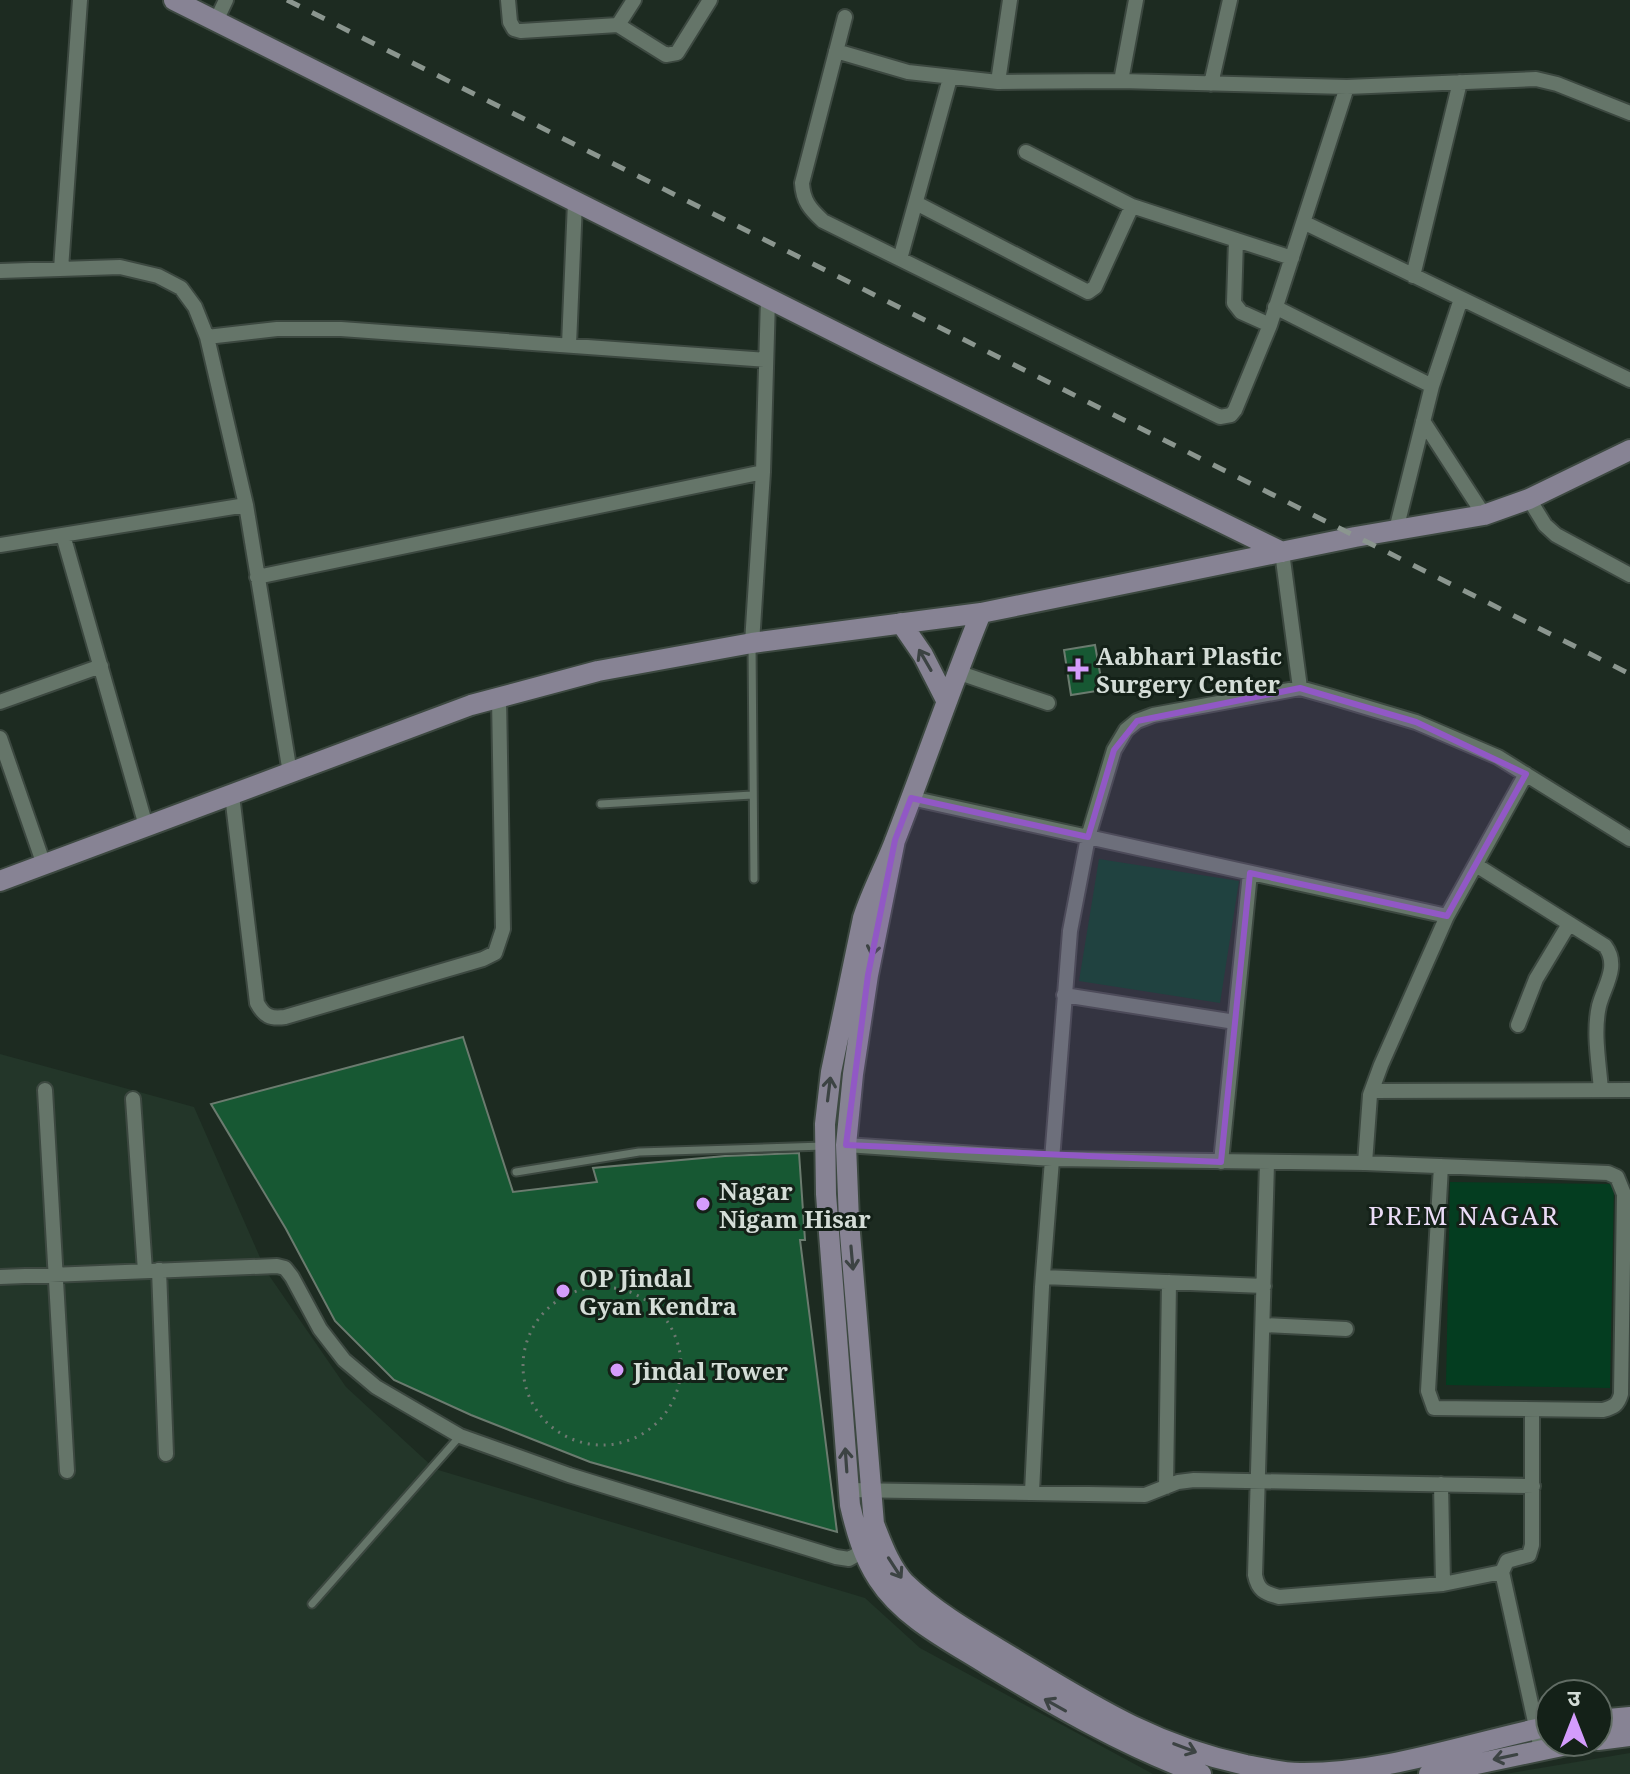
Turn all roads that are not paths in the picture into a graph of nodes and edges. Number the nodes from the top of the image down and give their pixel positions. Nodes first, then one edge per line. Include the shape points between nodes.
1 (80, 0) edge
2 (174, 0) edge
3 (226, 0) edge
4 (508, 0) edge
5 (634, 0) edge
6 (710, 0) edge
7 (1010, 0) edge
8 (1136, 0) edge
9 (1230, 0) edge
10 (845, 17) dead end
11 (216, 21) junction
12 (618, 25) junction
13 (836, 51) junction
14 (950, 78) junction
15 (1121, 81) junction
16 (998, 82) junction
17 (1460, 82) junction
18 (1211, 84) junction
19 (1347, 87) junction
20 (1630, 113) edge
21 (1026, 152) dead end
22 (575, 202) junction
23 (916, 203) junction
24 (1132, 206) junction
25 (1305, 223) junction
26 (1236, 240) junction
27 (1292, 258) junction
28 (900, 259) junction
29 (61, 269) junction
30 (0, 271) edge
31 (1413, 276) junction
32 (768, 299) junction
33 (1461, 299) junction
34 (1275, 307) junction
35 (1270, 325) junction
36 (207, 337) junction
37 (569, 345) junction
38 (766, 360) junction
39 (1630, 380) edge
40 (1432, 386) junction
41 (1423, 421) junction
42 (1630, 450) edge
43 (763, 472) junction
44 (1529, 499) junction
45 (246, 505) junction
46 (1484, 515) junction
47 (1396, 530) junction
48 (63, 535) junction
49 (0, 545) edge
50 (1282, 552) junction
51 (1630, 575) edge
52 (257, 577) junction
53 (981, 613) junction
54 (901, 623) junction
55 (752, 643) junction
56 (101, 666) junction
57 (957, 672) junction
58 (1300, 688) junction
59 (499, 698) junction
60 (946, 700) junction
61 (0, 702) edge
62 (1048, 703) dead end
63 (0, 738) edge
64 (290, 773) junction
65 (1526, 774) junction
66 (232, 795) junction
67 (752, 795) junction
68 (911, 798) junction
69 (601, 804) dead end
70 (146, 826) junction
71 (1088, 837) junction
72 (1630, 839) edge
73 (895, 840) junction
74 (44, 865) junction
75 (1476, 865) junction
76 (1250, 873) junction
77 (754, 879) dead end
78 (0, 881) edge
79 (1447, 916) junction
80 (1569, 924) junction
81 (1064, 995) junction
82 (1235, 1022) junction
83 (1518, 1025) dead end
84 (45, 1090) dead end
85 (1601, 1090) junction
86 (1630, 1090) edge
87 (1372, 1091) junction
88 (133, 1099) dead end
89 (846, 1145) junction
90 (824, 1146) junction
91 (1052, 1159) junction
92 (1221, 1162) junction
93 (1267, 1163) junction
94 (1365, 1163) junction
95 (1441, 1166) junction
96 (516, 1172) dead end
97 (152, 1270) junction
98 (55, 1275) junction
99 (0, 1277) edge
100 (1043, 1277) junction
101 (1169, 1282) junction
102 (1264, 1286) junction
103 (1626, 1292) edge
104 (1263, 1325) junction
105 (1346, 1329) dead end
106 (1532, 1410) junction
107 (460, 1436) junction
108 (166, 1454) dead end
109 (67, 1471) dead end
110 (1258, 1480) junction
111 (1441, 1484) junction
112 (1533, 1486) junction
113 (1166, 1487) junction
114 (848, 1490) junction
115 (871, 1491) junction
116 (1032, 1492) junction
117 (872, 1546) junction
118 (1502, 1572) junction
119 (1443, 1584) junction
120 (312, 1604) dead end
121 (1534, 1693) edge
122 (1534, 1729) edge
123 (1534, 1751) edge
124 (1465, 1770) edge
125 (1201, 1774) edge
126 (1429, 1774) edge

1 - 29 street
2 - 11 street
3 - 11 street
4 - 12 street via 511,26 521,31
5 - 12 street
6 - 12 street via 673,55 658,52
7 - 16 street
8 - 15 street
9 - 18 street
10 - 13 street
11 - 22 street
13 - 14 street
13 - 28 street via 802,183 805,203 823,221
14 - 16 street
14 - 23 street
15 - 16 street
15 - 18 street
17 - 19 street
17 - 20 street via 1536,79
17 - 31 street
18 - 19 street
19 - 25 street
21 - 24 street
22 - 32 street
22 - 37 street
23 - 24 street via 1088,292
23 - 28 street
24 - 26 street
25 - 27 street
25 - 31 street
26 - 27 street
26 - 35 street via 1234,303 1241,312
27 - 34 street
28 - 35 street via 1220,417 1235,410
29 - 30 street
29 - 36 street via 120,267 158,276 181,288
31 - 33 street
32 - 38 street
32 - 50 street
33 - 39 street
33 - 40 street
34 - 35 street
34 - 40 street
36 - 37 street via 341,329
36 - 45 street
37 - 38 street
38 - 43 street
40 - 41 street
41 - 46 street
41 - 47 street
42 - 44 street
43 - 52 street
43 - 55 street
44 - 46 street
44 - 51 street via 1556,535
45 - 48 street
45 - 52 street
46 - 47 street
47 - 50 street
48 - 49 street
48 - 56 street
50 - 53 street
50 - 58 street
52 - 64 street
53 - 54 street
53 - 57 street
54 - 55 street
60 -> 54 street
55 - 59 street via 598,671
55 - 67 lane
56 - 61 street
56 - 70 street
57 - 60 street
57 - 62 street
58 - 65 street via 1416,722
58 - 71 street via 1137,721 1114,750
59 - 64 street
59 - 66 street via 503,929 495,953 483,959 285,1017 263,1014 257,1003
60 - 68 street
63 - 74 street
64 - 66 street
65 - 72 street
65 - 75 street
66 - 70 street
67 - 69 lane
67 - 77 lane
68 - 71 street
68 - 73 street
70 - 74 street
71 - 76 street
71 - 81 street
73 -> 89 street via 868,975
90 -> 73 street via 831,1072 863,918
74 - 78 street
75 - 79 street
75 - 80 street
76 - 79 street
76 - 82 street
79 - 87 street
80 - 83 street via 1536,979
80 - 85 street via 1611,954 1597,1027
81 - 82 street
81 - 91 street
82 - 92 street
84 - 98 street
85 - 86 street
85 - 87 street
87 - 94 street
88 - 97 street
89 - 90 lane
89 - 91 street
89 -> 115 street
90 - 96 lane via 639,1152
114 -> 90 street
91 - 92 street
91 - 100 street
92 - 93 street
93 - 94 street
93 - 102 street
94 - 95 street
95 - 103 street via 1617,1177 1624,1194
95 - 106 street via 1430,1400 1434,1408
97 - 98 street
97 - 107 street via 267,1264 285,1268 344,1360 376,1387
97 - 108 street
98 - 99 street
98 - 109 street
100 - 101 street
100 - 116 street
101 - 102 street
101 - 113 street
102 - 104 street
103 - 106 street via 1619,1402 1603,1410
104 - 105 street
104 - 110 street
106 - 112 street
107 - 117 street via 836,1557 849,1559
107 - 120 lane
110 - 111 street
110 - 113 street via 1194,1480
110 - 119 street via 1255,1575 1264,1594
111 - 112 street
111 - 119 street
112 - 118 street via 1531,1550 1524,1558 1507,1561
113 - 116 street via 1145,1495
114 - 115 street
114 - 117 street via 857,1539
115 - 116 street
115 - 117 street
117 -> 122 street via 903,1581 976,1636 1108,1716 1205,1756 1299,1773 1352,1770 1415,1760
125 -> 117 street via 1053,1704 944,1638 908,1612 878,1580
118 - 119 street
118 - 121 street
123 -> 124 street
124 - 126 street

